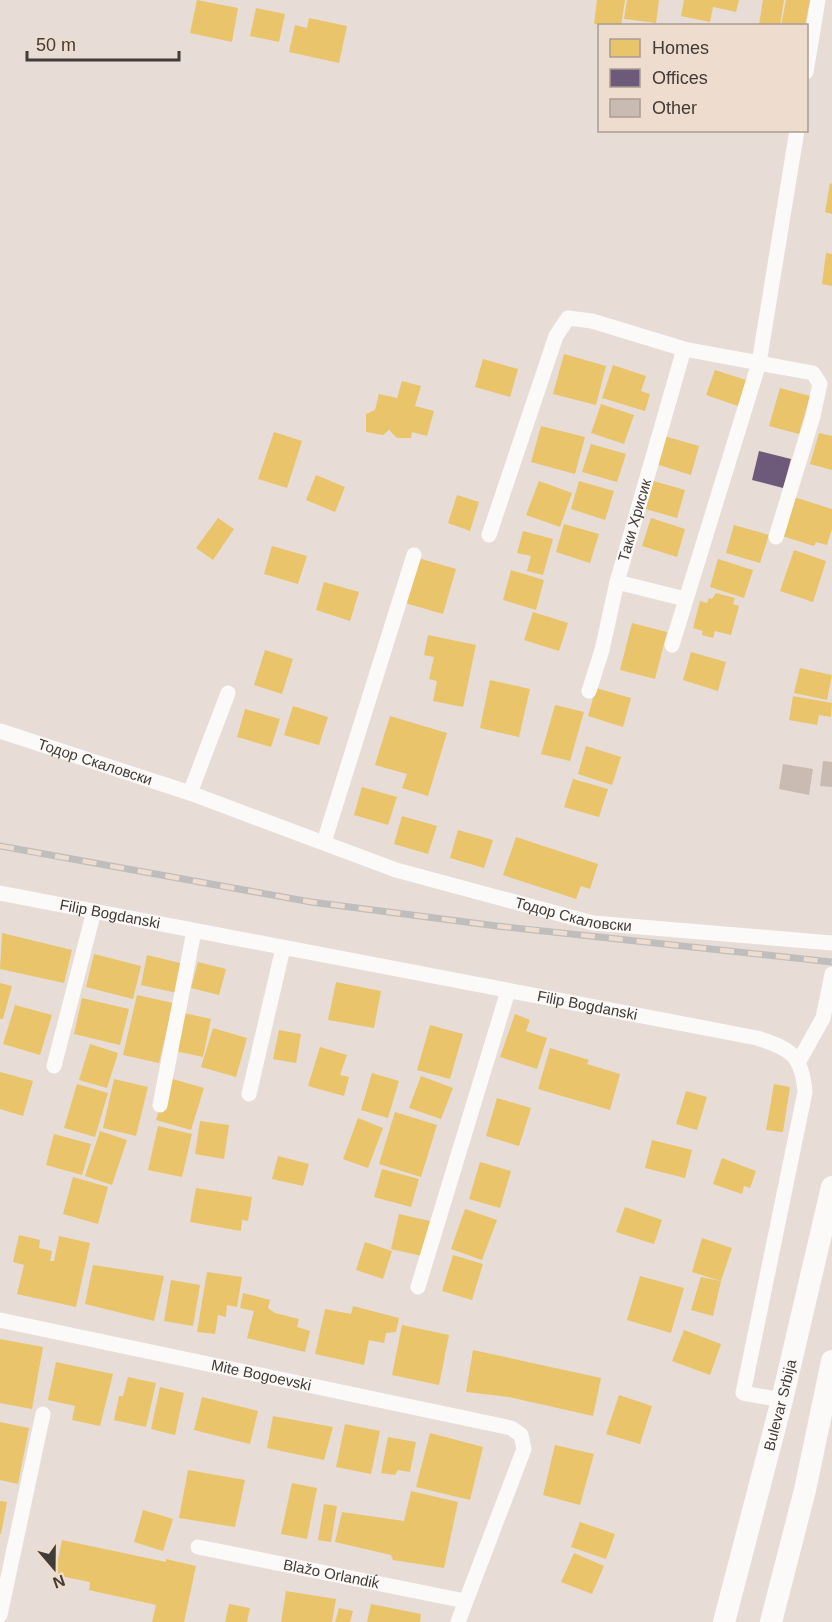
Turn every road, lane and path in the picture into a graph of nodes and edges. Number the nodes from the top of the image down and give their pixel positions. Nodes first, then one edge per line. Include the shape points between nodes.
1 (818, 0) edge
2 (808, 65) edge
3 (797, 132) edge
4 (684, 349) junction
5 (759, 363) junction
6 (489, 535) dead end
7 (776, 537) dead end
8 (414, 555) dead end
9 (617, 582) junction
10 (685, 599) junction
11 (672, 645) dead end
12 (589, 691) dead end
13 (228, 693) dead end
14 (0, 731) edge
15 (190, 793) junction
16 (324, 842) junction
17 (0, 893) edge
18 (94, 911) junction
19 (194, 931) junction
20 (832, 943) edge
21 (283, 948) junction
22 (832, 974) edge
23 (508, 990) junction
24 (799, 1061) junction
25 (54, 1066) dead end
26 (249, 1094) dead end
27 (160, 1105) dead end
28 (832, 1187) edge
29 (418, 1287) dead end
30 (0, 1320) edge
31 (832, 1360) edge
32 (782, 1400) junction
33 (43, 1414) dead end
34 (198, 1547) dead end
35 (465, 1601) junction
36 (0, 1615) edge
37 (458, 1622) edge
38 (724, 1622) edge
39 (771, 1622) edge

1 - 2 street
3 - 5 street
4 - 5 street
4 - 6 street via 592,321 568,318 556,336
4 - 9 street, Таки Хрисик
5 - 7 street via 813,373 820,384
5 - 10 street
8 - 16 street
9 - 10 street
9 - 12 street, Таки Хрисик
10 - 11 street
13 - 15 street
14 - 15 street, Тодор Скаловски
15 - 16 street, Тодор Скаловски
16 - 20 street, Тодор Скаловски via 396,870 594,923
17 - 18 street, Filip Bogdanski
18 - 19 street, Filip Bogdanski
18 - 25 street
19 - 21 street, Filip Bogdanski
19 - 27 street
21 - 23 street, Filip Bogdanski
21 - 26 street
22 - 24 street via 823,1018
23 - 24 street, Filip Bogdanski via 757,1038 789,1051
23 - 29 street
24 - 32 street via 805,1092 743,1392
28 - 32 street, Bulevar Srbija
30 - 35 street, Mite Bogoevski via 511,1428 521,1436 524,1449
31 - 39 street via 805,1490
32 - 38 street, Bulevar Srbija
33 - 36 street
34 - 35 street, Blažo Orlandiḱ
35 - 37 street

